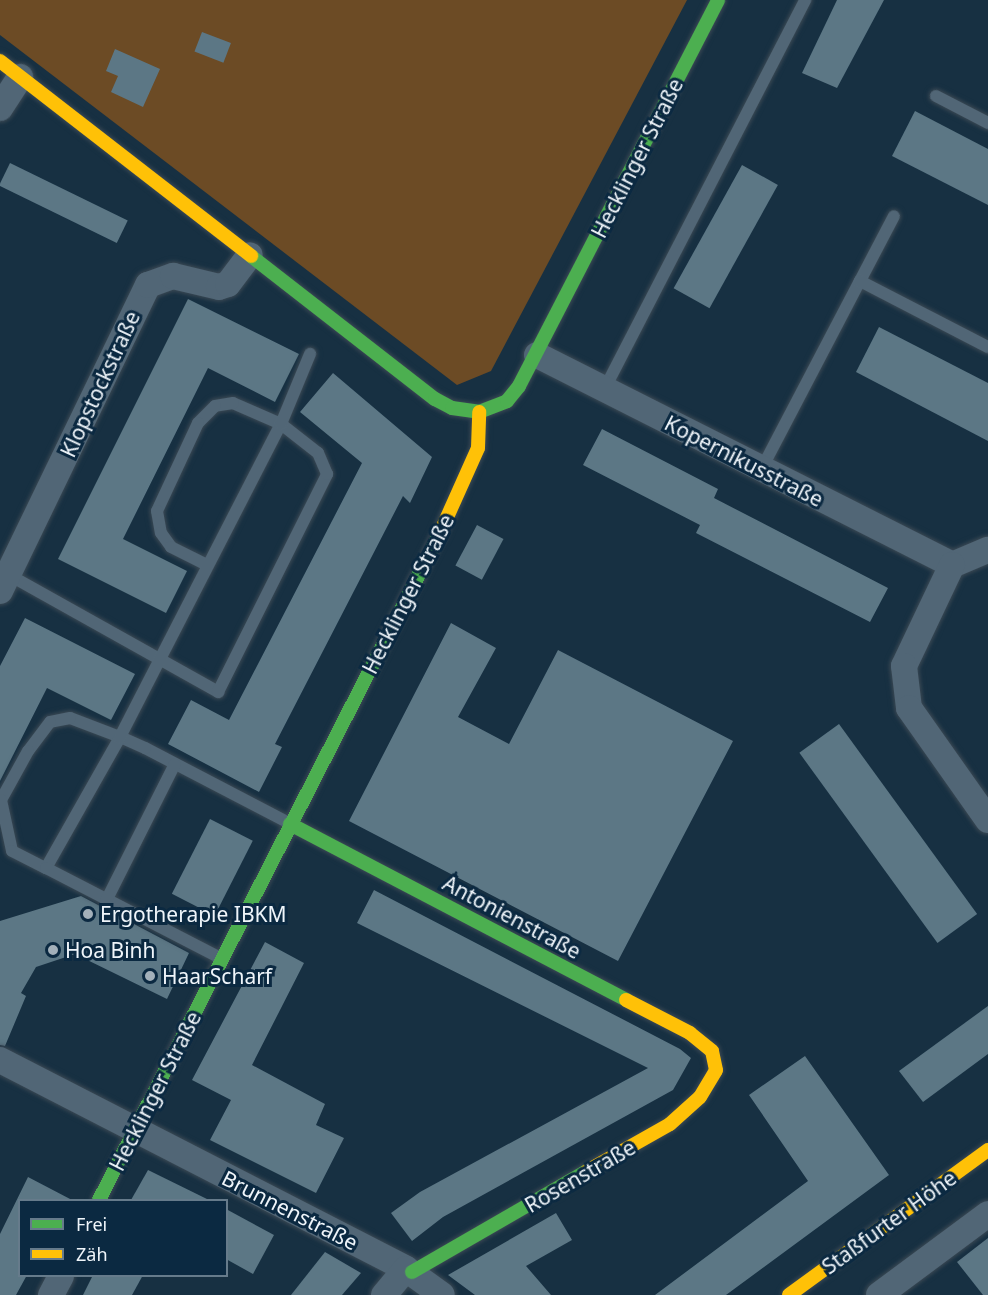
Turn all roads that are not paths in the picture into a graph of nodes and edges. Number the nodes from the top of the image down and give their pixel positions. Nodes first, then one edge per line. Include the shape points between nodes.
1 (718, 0) edge
2 (805, 0) edge
3 (0, 61) edge
4 (20, 77) junction
5 (936, 96) dead end
6 (0, 108) edge
7 (988, 123) edge
8 (894, 216) dead end
9 (250, 255) junction
10 (860, 281) junction
11 (988, 347) edge
12 (310, 354) dead end
13 (537, 355) junction
14 (604, 390) junction
15 (480, 412) junction
16 (281, 424) junction
17 (761, 470) junction
18 (988, 550) edge
19 (207, 565) junction
20 (952, 565) junction
21 (5, 583) edge
22 (158, 657) junction
23 (120, 737) junction
24 (175, 764) junction
25 (0, 800) edge
26 (988, 820) edge
27 (290, 824) junction
28 (46, 868) junction
29 (106, 901) junction
30 (221, 958) junction
31 (712, 1051) joint
32 (0, 1060) edge
33 (135, 1130) junction
34 (988, 1150) edge
35 (100, 1199) edge
36 (988, 1214) edge
37 (409, 1271) junction
38 (60, 1277) edge
39 (51, 1295) edge
40 (384, 1295) edge
41 (442, 1295) edge
42 (789, 1295) edge
43 (879, 1295) edge

1 - 13 street, Hecklinger Straße
2 - 14 lane
3 - 4 street
4 - 6 street
4 - 9 street
5 - 7 lane
8 - 10 lane
9 - 15 street via 435,399 459,410
9 - 21 street, Klopstockstraße via 228,284 219,287 173,276 148,285
10 - 11 lane
10 - 17 lane
12 - 16 lane
13 - 14 street, Kopernikusstraße
13 - 15 street, Hecklinger Straße via 507,401
14 - 17 street, Kopernikusstraße
15 - 27 street, Hecklinger Straße via 478,448 466,482
16 - 19 lane
16 - 19 lane via 233,403 215,406 198,423 157,511 161,533 171,547
16 - 22 lane via 318,453 327,474 218,692
17 - 20 street, Kopernikusstraße
18 - 20 street
19 - 22 lane
20 - 26 street via 904,666 909,708
21 - 22 lane
22 - 23 lane
23 - 24 lane
23 - 25 lane via 70,718 50,722
23 - 28 lane
24 - 27 lane
24 - 29 lane
25 - 28 lane via 12,851
27 - 30 street, Hecklinger Straße
27 - 31 street, Antonienstraße via 690,1033
28 - 29 lane
29 - 30 lane
30 - 33 street, Hecklinger Straße
31 - 37 street, Rosenstraße via 716,1070 700,1097 670,1124
32 - 33 street, Brunnenstraße
33 - 35 street, Hecklinger Straße
33 - 37 street, Brunnenstraße
34 - 42 street, Staßfurter Höhe
36 - 43 street
37 - 40 street, Rosenstraße
37 - 41 street, Brunnenstraße
38 - 39 street

